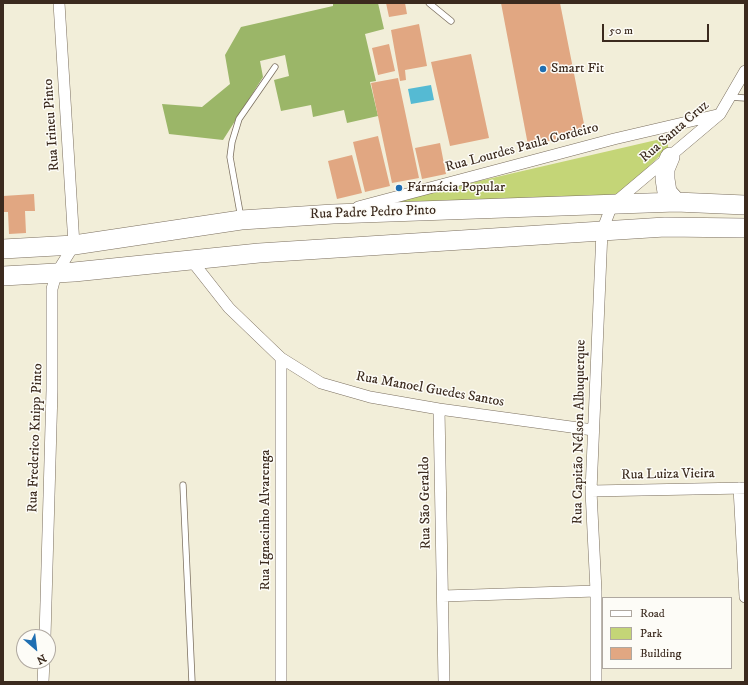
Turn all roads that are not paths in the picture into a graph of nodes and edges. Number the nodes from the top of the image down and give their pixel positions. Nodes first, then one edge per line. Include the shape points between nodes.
1 (59, 3) edge
2 (429, 3) edge
3 (451, 21) dead end
4 (275, 67) dead end
5 (745, 71) edge
6 (730, 96) junction
7 (745, 98) edge
8 (720, 114) junction
9 (670, 157) junction
10 (676, 202) junction
11 (612, 205) junction
12 (745, 205) edge
13 (333, 214) junction
14 (241, 220) junction
15 (745, 228) edge
16 (602, 231) junction
17 (74, 245) junction
18 (3, 249) edge
19 (192, 261) junction
20 (56, 274) junction
21 (3, 276) edge
22 (281, 358) junction
23 (439, 409) junction
24 (593, 430) junction
25 (183, 485) dead end
26 (742, 488) edge
27 (591, 491) junction
28 (596, 591) junction
29 (443, 596) junction
30 (745, 597) edge
31 (45, 629) edge
32 (44, 669) edge
33 (43, 682) edge
34 (192, 682) edge
35 (281, 682) edge
36 (444, 682) edge
37 (596, 682) edge

1 - 17 street, Rua Irineu Pinto
2 - 3 lane
4 - 14 lane via 239,119 232,142 230,157
5 - 6 street, Rua Santa Cruz
6 - 7 lane
6 - 8 street, Rua Santa Cruz
8 - 9 street, Rua Santa Cruz
8 - 13 street, Rua Lourdes Paula Cordeiro via 614,139
9 - 10 highway via 664,179 667,192
9 - 11 street, Rua Santa Cruz
10 - 11 highway, Rua Padre Pedro Pinto
10 - 12 highway, Rua Padre Pedro Pinto
11 - 13 highway, Rua Padre Pedro Pinto
11 - 16 street, Rua Capitão Nélson Albuquerque
13 - 14 highway, Rua Padre Pedro Pinto
14 - 17 highway, Rua Padre Pedro Pinto
15 - 16 highway via 665,227
16 - 19 highway via 260,253
16 - 24 street, Rua Capitão Nélson Albuquerque
17 - 18 highway, Rua Padre Pedro Pinto
17 - 20 street, Rua Frederico Knipp Pinto
19 - 20 highway
19 - 22 street, Rua Manoel Guedes Santos via 229,308
20 - 21 highway
20 - 31 street, Rua Frederico Knipp Pinto via 52,289
22 - 23 street, Rua Manoel Guedes Santos via 321,383 370,396
22 - 35 street, Rua Ignacinho Alvarenga
23 - 24 street, Rua Manoel Guedes Santos
23 - 29 street, Rua São Geraldo
24 - 27 street, Rua Capitão Nélson Albuquerque
25 - 34 lane
26 - 27 street, Rua Luiza Vieira
26 - 30 street
27 - 28 street, Rua Capitão Nélson Albuquerque
28 - 29 street
28 - 37 street, Rua Capitão Nélson Albuquerque
29 - 36 street, Rua São Geraldo
32 - 33 street

